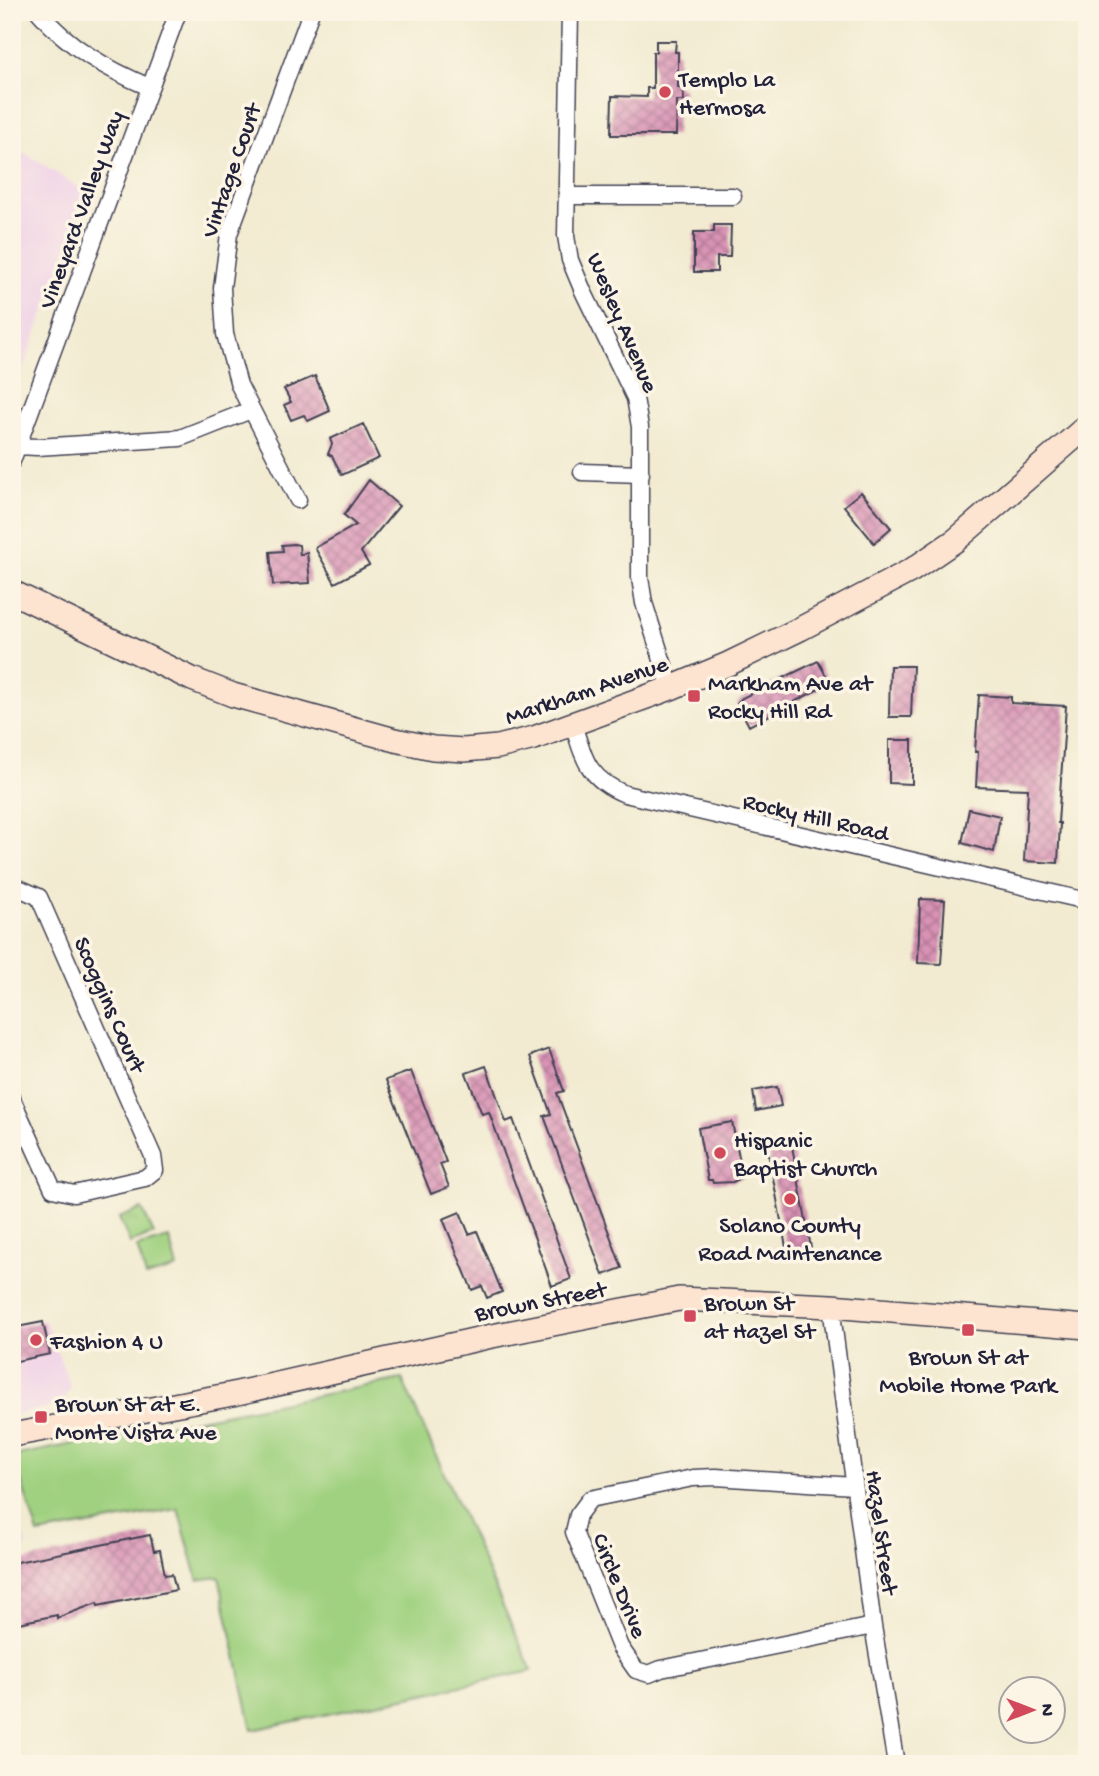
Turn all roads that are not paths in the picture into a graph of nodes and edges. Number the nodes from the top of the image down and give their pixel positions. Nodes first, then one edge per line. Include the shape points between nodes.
1 (39, 12) edge
2 (178, 12) edge
3 (311, 12) edge
4 (570, 12) edge
5 (149, 88) junction
6 (567, 196) junction
7 (733, 196) dead end
8 (251, 411) junction
9 (1087, 426) edge
10 (15, 453) edge
11 (582, 472) dead end
12 (641, 474) junction
13 (298, 500) dead end
14 (12, 592) edge
15 (671, 688) junction
16 (573, 724) junction
17 (12, 885) edge
18 (1087, 901) edge
19 (12, 1098) edge
20 (831, 1306) junction
21 (1087, 1327) edge
22 (12, 1435) edge
23 (854, 1486) junction
24 (873, 1626) junction
25 (896, 1764) edge

1 - 5 street via 52,28 104,68
2 - 5 street, Vineyard Valley Way
3 - 8 street, Vintage Court via 238,208 224,260 225,334
4 - 6 street, Wesley Avenue
5 - 10 street, Vineyard Valley Way
6 - 7 street
6 - 12 street, Wesley Avenue via 570,260 635,398
8 - 10 street via 180,438 37,447
8 - 13 street, Vintage Court
9 - 15 street, Markham Avenue via 957,540 912,570 729,664
11 - 12 street
12 - 15 street, Wesley Avenue via 640,578 647,616
14 - 16 street, Markham Avenue via 233,695 395,740 433,748 498,747
15 - 16 street, Markham Avenue
16 - 18 street, Rocky Hill Road via 592,773 625,794
17 - 19 street, Scoggins Court via 39,897 153,1156 155,1170 145,1178 74,1194 53,1189
20 - 21 street, Brown Street
20 - 22 street, Brown Street via 679,1299 233,1394
20 - 23 street, Hazel Street
23 - 24 street, Hazel Street
23 - 24 street, Circle Drive via 693,1478 590,1499 578,1515 575,1532 620,1647 636,1670 649,1674
24 - 25 street, Hazel Street

